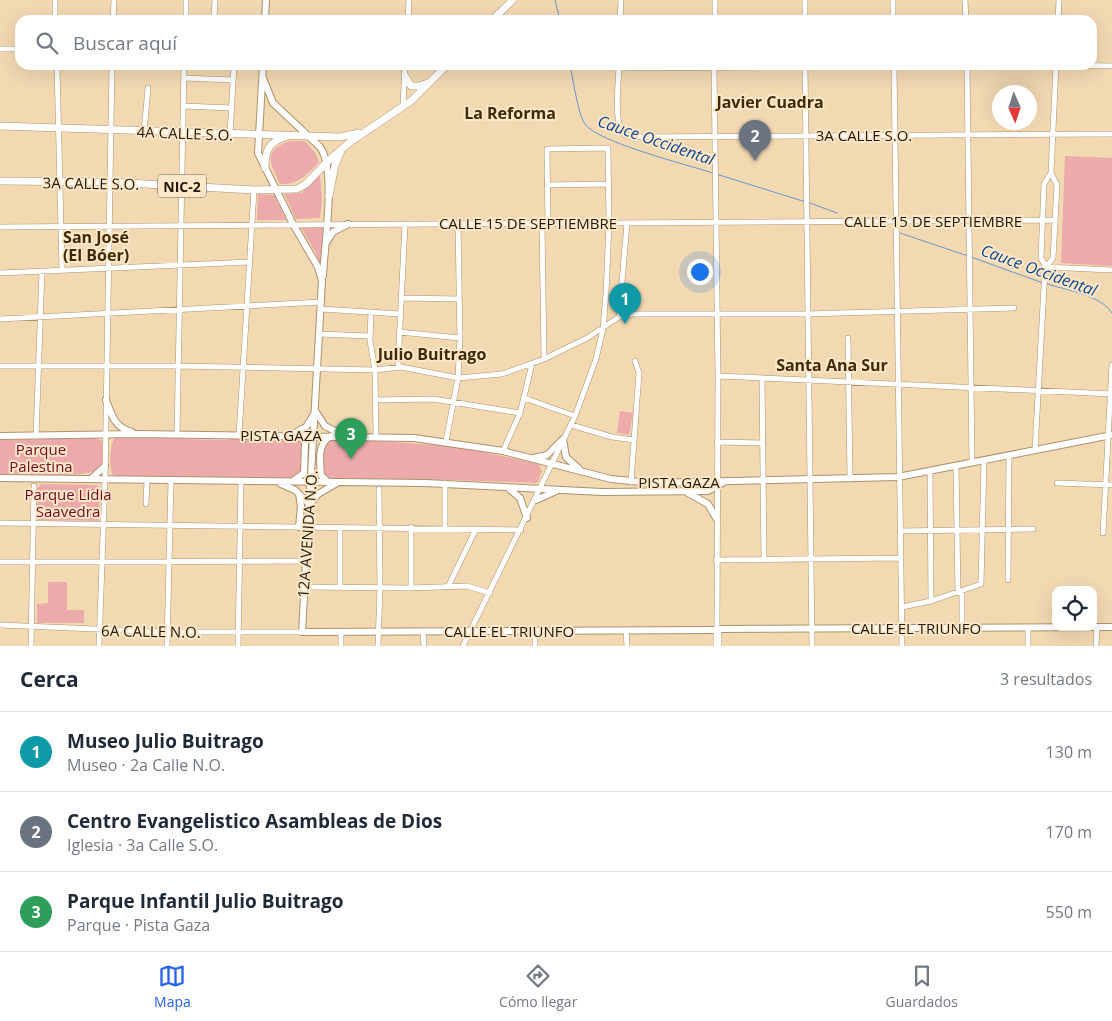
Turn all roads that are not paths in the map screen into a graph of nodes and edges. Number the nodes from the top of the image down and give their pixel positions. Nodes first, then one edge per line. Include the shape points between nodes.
1 (55, 0) edge
2 (114, 0) edge
3 (186, 0) edge
4 (215, 0) edge
5 (266, 0) edge
6 (409, 0) edge
7 (513, 0) edge
8 (621, 0) edge
9 (715, 0) edge
10 (804, 0) edge
11 (893, 0) edge
12 (965, 0) edge
13 (1059, 0) edge
14 (55, 15) edge
15 (113, 15) edge
16 (186, 15) edge
17 (214, 15) edge
18 (265, 15) edge
19 (408, 15) edge
20 (497, 15) edge
21 (620, 15) edge
22 (715, 15) edge
23 (805, 15) edge
24 (893, 15) edge
25 (966, 15) edge
26 (1058, 15) edge
27 (0, 49) edge
28 (15, 49) edge
29 (1097, 66) edge
30 (1112, 66) edge
31 (57, 70) edge
32 (112, 70) edge
33 (184, 70) edge
34 (234, 70) edge
35 (262, 70) edge
36 (263, 70) edge
37 (405, 70) edge
38 (442, 70) edge
39 (619, 70) edge
40 (714, 70) edge
41 (805, 70) edge
42 (894, 70) edge
43 (967, 70) edge
44 (1056, 70) edge
45 (405, 76) junction
46 (184, 78) junction
47 (233, 80) junction
48 (430, 82) junction
49 (148, 88) dead end
50 (184, 106) junction
51 (403, 107) junction
52 (231, 108) junction
53 (0, 126) edge
54 (59, 128) junction
55 (369, 129) junction
56 (110, 131) junction
57 (144, 132) junction
58 (183, 133) junction
59 (230, 134) junction
60 (1052, 134) junction
61 (1112, 134) edge
62 (258, 135) junction
63 (290, 135) junction
64 (308, 135) junction
65 (805, 135) junction
66 (893, 135) junction
67 (968, 135) junction
68 (715, 136) junction
69 (342, 148) junction
70 (326, 163) junction
71 (265, 168) junction
72 (1051, 173) junction
73 (0, 181) edge
74 (61, 182) junction
75 (110, 182) junction
76 (609, 184) junction
77 (547, 185) junction
78 (181, 186) junction
79 (254, 190) junction
80 (276, 190) junction
81 (329, 196) junction
82 (1042, 220) junction
83 (1055, 220) junction
84 (895, 221) junction
85 (969, 221) junction
86 (715, 222) junction
87 (805, 222) junction
88 (458, 223) junction
89 (545, 223) junction
90 (610, 223) junction
91 (627, 223) junction
92 (252, 224) junction
93 (293, 224) junction
94 (326, 224) junction
95 (348, 224) junction
96 (404, 224) junction
97 (180, 225) junction
98 (62, 226) junction
99 (110, 226) junction
100 (0, 227) edge
101 (324, 249) junction
102 (250, 262) junction
103 (180, 265) junction
104 (1046, 267) junction
105 (109, 268) junction
106 (62, 270) junction
107 (1112, 270) edge
108 (42, 271) junction
109 (0, 273) edge
110 (322, 281) junction
111 (401, 298) junction
112 (459, 299) junction
113 (321, 305) junction
114 (248, 306) junction
115 (1014, 308) dead end
116 (971, 309) junction
117 (179, 310) junction
118 (896, 311) junction
119 (370, 312) junction
120 (107, 314) junction
121 (400, 314) junction
122 (806, 314) junction
123 (716, 315) junction
124 (619, 316) junction
125 (40, 318) junction
126 (0, 319) edge
127 (603, 329) junction
128 (399, 332) junction
129 (319, 334) junction
130 (370, 336) junction
131 (460, 338) junction
132 (848, 338) dead end
133 (544, 359) junction
134 (635, 361) dead end
135 (532, 364) junction
136 (1112, 365) edge
137 (0, 366) edge
138 (38, 366) junction
139 (107, 366) junction
140 (178, 366) junction
141 (398, 366) junction
142 (244, 368) junction
143 (318, 369) junction
144 (375, 370) junction
145 (718, 376) junction
146 (458, 378) junction
147 (762, 378) junction
148 (809, 380) junction
149 (850, 382) junction
150 (897, 384) junction
151 (972, 388) junction
152 (1039, 391) junction
153 (1111, 394) edge
154 (524, 398) junction
155 (106, 400) junction
156 (376, 400) junction
157 (453, 402) junction
158 (315, 411) junction
159 (520, 413) junction
160 (575, 416) junction
161 (571, 426) junction
162 (106, 434) junction
163 (138, 434) junction
164 (177, 434) junction
165 (239, 435) junction
166 (0, 436) edge
167 (36, 436) junction
168 (290, 436) junction
169 (314, 436) junction
170 (332, 436) junction
171 (349, 436) junction
172 (376, 436) junction
173 (1110, 436) edge
174 (564, 439) junction
175 (634, 440) junction
176 (446, 441) junction
177 (717, 442) junction
178 (763, 443) junction
179 (1036, 450) junction
180 (503, 451) junction
181 (1009, 455) junction
182 (526, 458) junction
183 (984, 460) junction
184 (972, 463) junction
185 (550, 464) junction
186 (105, 466) junction
187 (956, 466) junction
188 (930, 471) junction
189 (587, 473) junction
190 (0, 478) edge
191 (898, 478) junction
192 (850, 479) junction
193 (90, 480) junction
194 (105, 480) junction
195 (147, 480) junction
196 (170, 480) junction
197 (763, 480) junction
198 (810, 480) junction
199 (241, 482) junction
200 (277, 482) junction
201 (288, 482) junction
202 (311, 482) junction
203 (328, 482) junction
204 (339, 482) junction
205 (631, 482) junction
206 (445, 483) junction
207 (716, 483) junction
208 (1057, 483) dead end
209 (1105, 485) junction
210 (1112, 485) edge
211 (34, 486) dead end
212 (506, 486) junction
213 (540, 488) junction
214 (379, 489) dead end
215 (560, 490) junction
216 (684, 492) junction
217 (298, 493) junction
218 (536, 500) junction
219 (146, 504) dead end
220 (310, 506) junction
221 (527, 518) junction
222 (716, 518) junction
223 (33, 522) junction
224 (0, 523) edge
225 (102, 524) junction
226 (170, 525) junction
227 (240, 526) junction
228 (299, 527) junction
229 (308, 527) junction
230 (340, 527) junction
231 (380, 527) junction
232 (411, 528) junction
233 (445, 528) junction
234 (476, 529) junction
235 (1034, 529) dead end
236 (521, 530) junction
237 (982, 530) junction
238 (1008, 530) junction
239 (900, 531) junction
240 (931, 531) junction
241 (957, 531) junction
242 (1103, 533) dead end
243 (900, 558) junction
244 (716, 560) junction
245 (764, 560) junction
246 (812, 560) junction
247 (306, 561) junction
248 (0, 562) edge
249 (33, 562) junction
250 (101, 562) junction
251 (169, 562) junction
252 (239, 562) junction
253 (1008, 580) dead end
254 (449, 585) junction
255 (304, 587) junction
256 (340, 588) junction
257 (380, 588) junction
258 (411, 588) junction
259 (960, 592) junction
260 (490, 593) junction
261 (931, 601) junction
262 (902, 607) junction
263 (0, 625) edge
264 (31, 627) junction
265 (1097, 627) edge
266 (1112, 627) edge
267 (813, 628) junction
268 (902, 628) junction
269 (962, 628) junction
270 (1028, 628) junction
271 (1052, 628) edge
272 (99, 630) junction
273 (626, 630) junction
274 (717, 630) junction
275 (470, 631) junction
276 (534, 631) junction
277 (1096, 631) edge
278 (167, 632) junction
279 (238, 632) junction
280 (302, 632) junction
281 (377, 632) junction
282 (423, 632) junction
283 (341, 633) junction
284 (31, 646) edge
285 (99, 646) edge
286 (167, 646) edge
287 (238, 646) edge
288 (342, 646) edge
289 (378, 646) edge
290 (424, 646) edge
291 (463, 646) edge
292 (535, 646) edge
293 (627, 646) edge
294 (718, 646) edge
295 (812, 646) edge
296 (902, 646) edge
297 (1028, 646) edge
298 (1096, 646) edge

1 - 14 street
2 - 15 street
3 - 16 street
4 - 17 street
5 - 18 main road
6 - 19 street
7 - 20 highway
8 - 21 street
9 - 22 street
10 - 23 street
11 - 24 street
12 - 25 street
13 - 26 street
27 - 28 street
29 - 30 street
31 - 54 street
32 - 56 street
33 - 46 street
34 - 47 street
35 - 62 main road
36 - 64 main road via 273,103
37 - 45 street
38 - 48 highway, NIC-2
39 - 68 street, 3A CALLE S.O. via 619,129 629,137
40 - 68 street
41 - 65 street
42 - 66 street
43 - 67 street
44 - 60 street
45 - 48 highway via 411,86
45 - 51 street
46 - 47 street
46 - 50 street
47 - 52 street
48 - 51 highway, NIC-2
49 - 57 street
50 - 52 street
50 - 58 street
51 - 55 highway, NIC-2
52 - 59 street
53 - 54 highway, 4A CALLE S.O. / NIC-2
54 - 56 highway, 4A CALLE S.O. / NIC-2
54 - 74 street
55 - 64 highway, 4A CALLE S.O. / NIC-2 via 343,137
55 - 69 highway, 3A CALLE S.O. / NIC-2
56 - 57 highway, 4A CALLE S.O. / NIC-2
56 - 75 street
57 - 58 highway, 4A CALLE S.O. / NIC-2
58 - 59 highway, 4A CALLE S.O. / NIC-2
58 - 78 street
59 - 62 highway, 4A CALLE S.O. / NIC-2
60 - 61 street, 3A CALLE S.O.
60 - 67 street, 3A CALLE S.O.
60 - 72 street
62 - 63 highway, 4A CALLE S.O. / NIC-2
62 - 71 main road via 258,150
63 - 64 highway, 4A CALLE S.O. / NIC-2
63 - 71 highway via 269,146
64 - 70 main road via 322,149
65 - 66 street, 3A CALLE S.O.
65 - 68 street, 3A CALLE S.O.
65 - 87 street
66 - 67 street, 3A CALLE S.O.
66 - 84 street
67 - 85 street
68 - 86 street
69 - 70 highway, 3A CALLE S.O. / NIC-2
69 - 81 highway
70 - 80 highway, 3A CALLE S.O. / NIC-2 via 302,187
70 - 81 main road, 12A AVENIDA N.O.
71 - 80 main road
72 - 82 street via 1044,184
72 - 83 street via 1057,185
73 - 74 highway, 3A CALLE S.O. / NIC-2
74 - 75 highway, 3A CALLE S.O. / NIC-2
74 - 98 street
75 - 78 highway, 3A CALLE S.O. / NIC-2
75 - 99 street
76 - 77 street
76 - 77 street via 608,148 589,147 547,149
76 - 90 street
77 - 89 street
78 - 79 highway, 3A CALLE S.O. / NIC-2
78 - 97 street
79 - 80 highway, 3A CALLE S.O. / NIC-2
79 - 92 street
80 - 93 main road
81 - 94 main road, 12A AVENIDA N.O.
82 - 83 street, CALLE 15 DE SEPTIEMBRE
82 - 85 street, CALLE 15 DE SEPTIEMBRE
82 - 104 street via 1041,258
83 - 104 street via 1053,258
84 - 85 street, CALLE 15 DE SEPTIEMBRE
84 - 87 street, CALLE 15 DE SEPTIEMBRE
84 - 118 street
85 - 116 street
86 - 87 street, CALLE 15 DE SEPTIEMBRE
86 - 91 street, CALLE 15 DE SEPTIEMBRE
86 - 123 street
87 - 122 street
88 - 89 street, CALLE 15 DE SEPTIEMBRE
88 - 96 street, CALLE 15 DE SEPTIEMBRE
88 - 112 street
89 - 90 street, CALLE 15 DE SEPTIEMBRE
89 - 133 street
90 - 91 street, CALLE 15 DE SEPTIEMBRE
90 - 127 street
91 - 124 street
92 - 93 street, CALLE 15 DE SEPTIEMBRE
92 - 97 street, CALLE 15 DE SEPTIEMBRE
92 - 102 street
93 - 94 street, CALLE 15 DE SEPTIEMBRE
93 - 110 main road via 318,267
94 - 95 street, CALLE 15 DE SEPTIEMBRE
94 - 101 main road, 12A AVENIDA N.O.
95 - 96 street, CALLE 15 DE SEPTIEMBRE
95 - 101 main road via 332,234
96 - 111 street
97 - 99 street, CALLE 15 DE SEPTIEMBRE
97 - 103 street
98 - 99 street, CALLE 15 DE SEPTIEMBRE
98 - 100 street, CALLE 15 DE SEPTIEMBRE
98 - 106 street
99 - 105 street
101 - 110 main road, 12A AVENIDA N.O.
102 - 103 street
102 - 114 street
103 - 105 street
103 - 117 street
104 - 107 street
104 - 152 street
105 - 106 street
105 - 120 street
106 - 108 street
108 - 109 street
108 - 125 street
110 - 113 main road, 12A AVENIDA N.O.
111 - 112 street
111 - 121 street
112 - 131 street
113 - 114 street
113 - 119 street
113 - 129 main road, 12A AVENIDA N.O.
114 - 117 street
114 - 142 street
115 - 116 street
116 - 118 street
116 - 151 street
117 - 120 street
117 - 140 street
118 - 122 street
118 - 150 street
119 - 121 street
119 - 130 street
120 - 125 street
120 - 139 street
121 - 128 street
122 - 123 street
122 - 148 street
123 - 124 street
123 - 145 street
124 - 127 street
125 - 126 street
125 - 138 street
127 - 133 street
127 - 160 street via 589,381
128 - 131 street
128 - 141 street
129 - 130 street
129 - 143 main road, 12A AVENIDA N.O.
130 - 144 street
131 - 146 street
132 - 149 street
133 - 135 street
134 - 175 street via 639,373
135 - 146 street via 502,374
135 - 154 street
136 - 153 street
137 - 138 street
138 - 139 street
138 - 167 street
139 - 140 street
139 - 155 street
140 - 142 street
140 - 164 street
141 - 144 street
141 - 146 street
142 - 143 street
142 - 165 street
143 - 144 street
143 - 158 main road, 12A AVENIDA N.O.
144 - 156 street
145 - 147 street
145 - 177 street
146 - 157 street
147 - 148 street
147 - 178 street
148 - 149 street
148 - 198 street
149 - 150 street
149 - 192 street
150 - 151 street
150 - 191 street
151 - 152 street
151 - 184 street
152 - 153 street
152 - 179 street
153 - 173 street
154 - 159 street
154 - 160 street
155 - 162 street
155 - 163 main road via 117,425
156 - 157 street
156 - 172 street
157 - 159 street
157 - 176 street
158 - 168 main road via 306,427
158 - 169 main road, 12A AVENIDA N.O.
158 - 171 main road via 329,429
159 - 180 street
160 - 161 street
161 - 174 street
161 - 175 street
162 - 163 main road, PISTA GAZA
162 - 167 main road, PISTA GAZA
162 - 186 street
163 - 164 main road, PISTA GAZA
164 - 165 main road, PISTA GAZA
165 - 168 main road, PISTA GAZA
166 - 167 main road, PISTA GAZA
168 - 169 main road, PISTA GAZA
168 - 201 main road via 303,439 305,444 304,473
169 - 170 main road, PISTA GAZA
169 - 202 main road, 12A AVENIDA N.O.
170 - 171 main road, PISTA GAZA
170 - 203 main road via 322,444 321,451 320,475
171 - 172 main road, PISTA GAZA
172 - 176 main road, PISTA GAZA
173 - 179 main road
173 - 209 street
174 - 182 main road via 546,456
174 - 185 street
174 - 189 main road via 568,460
175 - 205 street
176 - 180 main road, PISTA GAZA
177 - 178 street
177 - 207 street
178 - 197 street
179 - 181 main road
180 - 182 main road, PISTA GAZA
181 - 183 main road
181 - 238 street
182 - 185 main road, PISTA GAZA
183 - 184 main road
183 - 237 street
184 - 187 main road
185 - 189 main road, PISTA GAZA
185 - 213 street
186 - 193 main road
186 - 194 street
187 - 188 main road
187 - 241 street
188 - 191 main road
188 - 240 street
189 - 205 main road, PISTA GAZA
190 - 193 main road, PISTA GAZA
191 - 192 main road
191 - 239 street
192 - 198 main road
193 - 194 main road, PISTA GAZA
194 - 195 main road, PISTA GAZA
194 - 225 street
195 - 196 main road, PISTA GAZA
195 - 219 street
196 - 199 main road, PISTA GAZA
196 - 226 street
197 - 198 main road
197 - 207 main road, PISTA GAZA
197 - 245 street
198 - 246 street
199 - 200 main road, PISTA GAZA
199 - 227 street
200 - 201 main road, PISTA GAZA
200 - 217 main road
201 - 202 main road, PISTA GAZA
202 - 203 main road, PISTA GAZA
202 - 220 main road, 12A AVENIDA N.O.
203 - 204 main road, PISTA GAZA
204 - 206 main road, PISTA GAZA
204 - 220 main road via 318,494
205 - 207 main road, PISTA GAZA
206 - 212 main road, PISTA GAZA
206 - 233 street
207 - 216 main road, PISTA GAZA via 708,491
207 - 222 street
208 - 209 street
209 - 210 street
209 - 242 street
211 - 223 street
212 - 213 main road, PISTA GAZA
212 - 221 main road via 520,498
213 - 215 main road, PISTA GAZA
213 - 218 street
214 - 231 street
215 - 216 main road, PISTA GAZA
215 - 218 main road
216 - 222 main road via 708,504
217 - 220 main road
217 - 228 main road via 301,506
218 - 221 street
220 - 229 main road, 12A AVENIDA N.O.
221 - 236 street
222 - 244 street
223 - 224 street
223 - 225 street
223 - 249 street
225 - 226 street
225 - 250 street
226 - 227 street
226 - 251 street
227 - 228 street
227 - 252 street
228 - 229 street
229 - 230 street
229 - 247 main road, 12A AVENIDA N.O.
230 - 231 street
230 - 256 street
231 - 232 street
231 - 257 street
232 - 233 street
232 - 258 street
233 - 234 street
234 - 236 street
234 - 254 street
235 - 238 street
236 - 260 street
237 - 238 street
237 - 241 street
237 - 259 street via 981,584
238 - 253 street
239 - 240 street
239 - 243 street
240 - 241 street
240 - 261 street
241 - 259 street
243 - 246 street
243 - 262 street
244 - 245 street
244 - 274 street
245 - 246 street
246 - 267 street
247 - 252 street
247 - 255 main road, 12A AVENIDA N.O.
248 - 249 street
249 - 250 street
249 - 264 street
250 - 251 street
250 - 272 street
251 - 252 street
251 - 278 street
252 - 279 street
254 - 258 street
254 - 260 street
255 - 256 street
255 - 280 main road, 12A AVENIDA N.O.
256 - 257 street
257 - 258 street
257 - 281 street
259 - 261 street
259 - 269 street
260 - 275 street
261 - 262 street
262 - 268 street
263 - 264 street, 6A CALLE N.O.
264 - 272 street, 6A CALLE N.O.
264 - 284 street
265 - 266 main road, CALLE EL TRIUNFO
267 - 268 main road, CALLE EL TRIUNFO
267 - 274 main road, CALLE EL TRIUNFO
267 - 295 street
268 - 269 main road, CALLE EL TRIUNFO
268 - 296 street
269 - 270 main road, CALLE EL TRIUNFO
270 - 271 main road, CALLE EL TRIUNFO
270 - 297 street
272 - 278 street, 6A CALLE N.O.
272 - 285 street
273 - 274 main road, CALLE EL TRIUNFO
273 - 276 main road, CALLE EL TRIUNFO
273 - 293 street
274 - 294 street
275 - 276 main road, CALLE EL TRIUNFO
275 - 282 main road, CALLE EL TRIUNFO
275 - 291 street
276 - 292 street
277 - 298 street
278 - 279 street, 6A CALLE N.O.
278 - 286 street
279 - 280 street, 6A CALLE N.O.
279 - 287 street
280 - 283 main road, CALLE EL TRIUNFO
281 - 282 main road, CALLE EL TRIUNFO
281 - 283 main road, CALLE EL TRIUNFO
281 - 289 street
282 - 290 street
283 - 288 street

